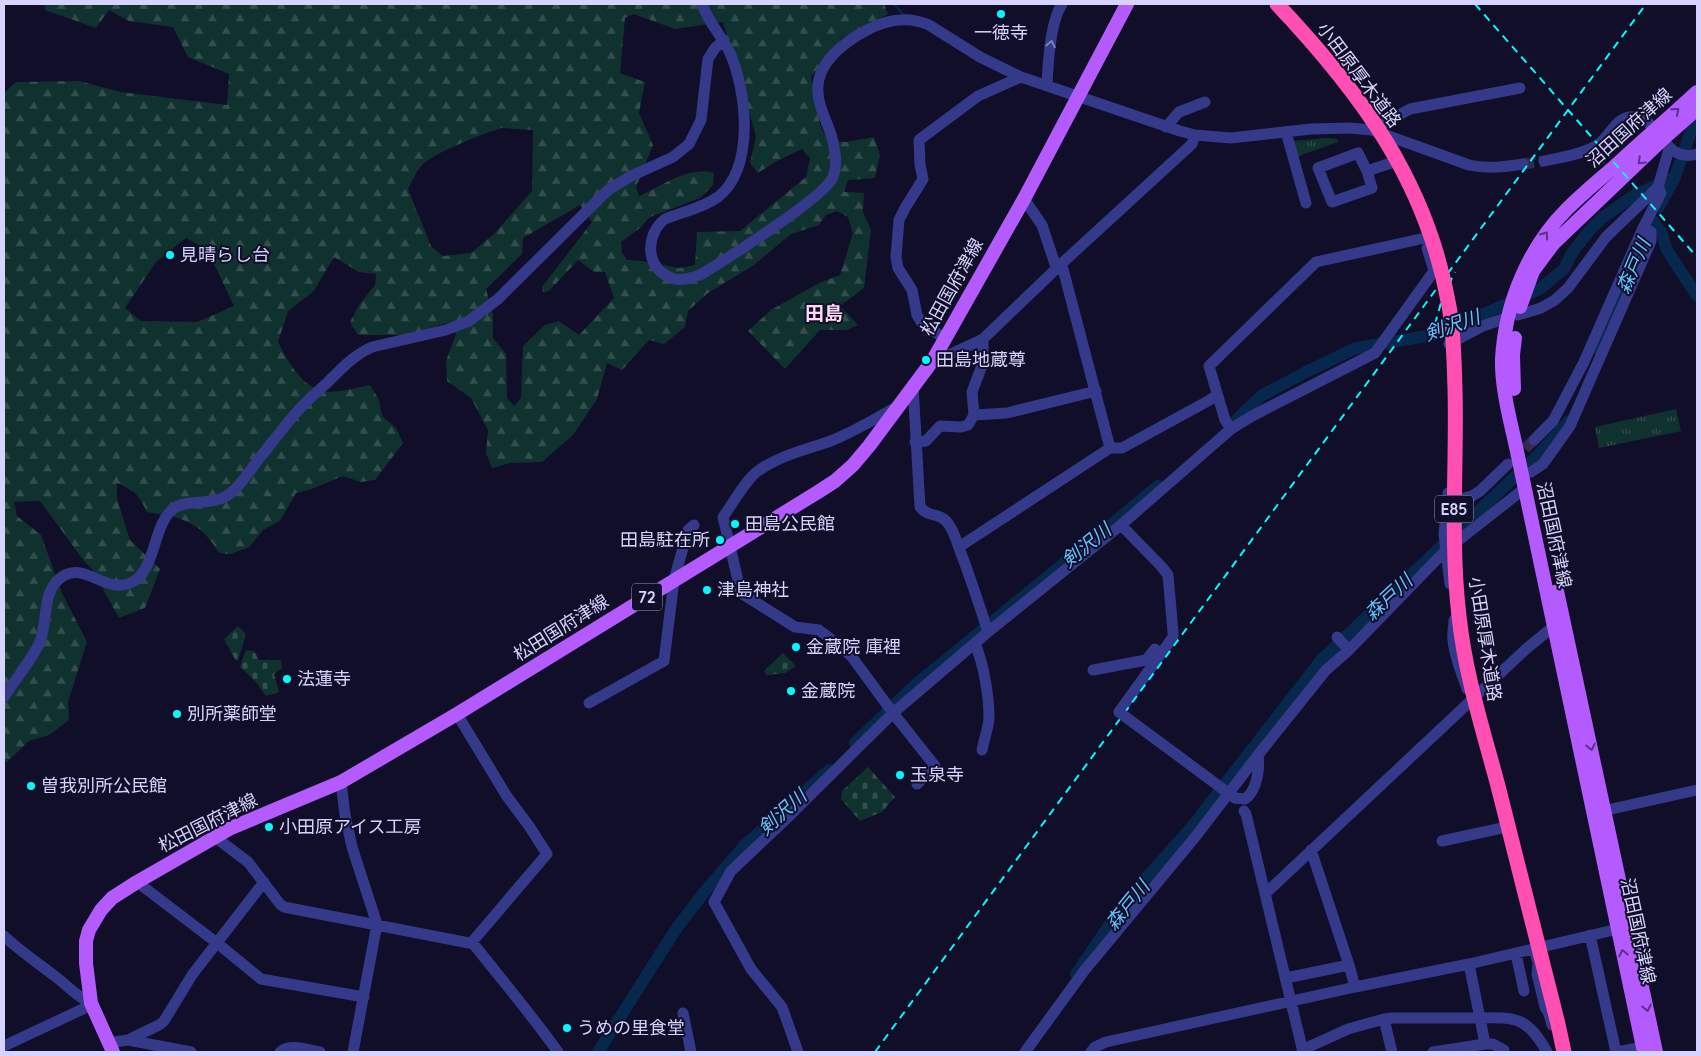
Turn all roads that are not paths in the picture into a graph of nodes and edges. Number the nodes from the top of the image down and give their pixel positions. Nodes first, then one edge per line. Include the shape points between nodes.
1 (702, 4) edge
2 (1062, 4) edge
3 (1127, 4) edge
4 (1268, 4) edge
5 (1277, 4) edge
6 (1289, 4) edge
7 (724, 40) junction
8 (1020, 77) junction
9 (1047, 86) junction
10 (1520, 88) dead end
11 (1697, 92) edge
12 (1078, 96) junction
13 (1205, 102) dead end
14 (1693, 112) edge
15 (1166, 127) junction
16 (1372, 130) junction
17 (1286, 132) junction
18 (1195, 135) junction
19 (1662, 139) junction
20 (1694, 155) edge
21 (1544, 161) tunnel mouth
22 (1391, 163) junction
23 (1523, 164) tunnel mouth
24 (1367, 171) junction
25 (1658, 187) junction
26 (1024, 199) junction
27 (1306, 203) dead end
28 (1647, 230) junction
29 (1424, 238) junction
30 (1059, 266) junction
31 (1515, 309) junction
32 (945, 338) junction
33 (983, 339) junction
34 (932, 360) junction
35 (913, 386) junction
36 (1096, 391) junction
37 (1217, 395) junction
38 (900, 405) junction
39 (974, 416) junction
40 (1229, 426) junction
41 (1534, 440) tunnel mouth
42 (915, 442) junction
43 (1110, 448) junction
44 (1518, 459) junction
45 (1528, 480) junction
46 (1448, 502) junction
47 (694, 525) dead end
48 (1121, 525) junction
49 (730, 546) junction
50 (959, 547) junction
51 (1445, 551) junction
52 (674, 580) junction
53 (1173, 624) junction
54 (1554, 626) junction
55 (988, 632) junction
56 (1337, 637) dead end
57 (975, 643) junction
58 (1349, 650) junction
59 (1094, 670) dead end
60 (4, 697) edge
61 (1470, 701) junction
62 (589, 703) dead end
63 (889, 708) junction
64 (457, 714) junction
65 (982, 750) dead end
66 (1258, 755) junction
67 (341, 782) junction
68 (917, 784) dead end
69 (1697, 790) edge
70 (1244, 811) dead end
71 (1599, 811) junction
72 (1502, 828) junction
73 (215, 837) junction
74 (1442, 841) dead end
75 (1311, 850) junction
76 (137, 882) junction
77 (264, 882) junction
78 (1266, 893) junction
79 (377, 924) junction
80 (1618, 929) junction
81 (1590, 935) junction
82 (4, 936) edge
83 (472, 942) junction
84 (217, 943) junction
85 (1534, 950) junction
86 (1516, 954) junction
87 (1468, 964) junction
88 (1349, 965) junction
89 (1286, 978) junction
90 (1355, 988) junction
91 (1524, 991) dead end
92 (364, 996) junction
93 (1291, 1001) junction
94 (91, 1003) junction
95 (683, 1013) dead end
96 (1480, 1018) junction
97 (1384, 1019) junction
98 (128, 1040) junction
99 (1485, 1044) junction
100 (4, 1046) edge
101 (110, 1048) edge
102 (1648, 1050) edge
103 (1303, 1051) edge
104 (192, 1052) edge
105 (280, 1052) edge
106 (320, 1052) edge
107 (353, 1052) edge
108 (558, 1052) edge
109 (691, 1052) edge
110 (798, 1052) edge
111 (1025, 1052) edge
112 (1091, 1052) edge
113 (1392, 1052) edge
114 (1433, 1052) edge
115 (1504, 1052) edge
116 (1546, 1052) edge
117 (1557, 1052) edge
118 (1564, 1052) edge
119 (1571, 1052) edge
120 (1617, 1052) edge

1 - 7 street
9 -> 2 street via 1049,54
3 - 12 main road, 松田国府津線 / 72
4 - 16 street via 1323,65
5 - 118 highway, 小田原厚木道路 / E85, bridge via 1339,73 1369,113 1393,152 1422,211 1441,270 1454,346 1455,576 1459,618 1476,704
6 - 119 highway, 小田原厚木道路 / E85 via 1346,67 1401,149 1430,209 1449,268 1462,346 1464,576 1468,617 1485,701 1543,922
7 - 8 street via 739,78 742,156 735,176 711,201 665,219 653,234 650,247 653,261 672,278 685,279 702,274 815,196 832,179 837,163 833,138 818,93 819,80 830,58 859,35 886,22 920,22
7 - 60 street via 708,59 701,120 689,144 673,157 608,190 498,298 469,321 446,330 372,347 350,360 296,412 230,494 174,508 166,518 145,567 135,580 114,586 83,573 69,574 57,582 49,596 39,644
8 - 9 street
8 - 32 street via 978,96 919,140 923,179 899,220 896,257 898,268 912,290 917,315 923,324
9 - 12 street
10 - 16 street via 1410,109
19 -> 11 main road, 沼田国府津線
12 - 15 street
12 - 26 main road, 松田国府津線 / 72
13 - 15 street via 1179,112
14 - 19 main road, 沼田国府津線
15 - 18 street
16 - 17 street via 1329,128
16 - 22 street
16 - 23 street via 1481,168
17 - 18 street via 1231,138
17 - 27 street
18 - 30 street via 1192,144
19 - 20 street via 1679,154
19 - 21 street via 1643,119 1627,117 1618,122 1597,146
19 - 25 street
19 - 31 main road, 沼田国府津線 via 1566,209 1528,261
22 - 24 street
22 - 29 street via 1407,193
24 - 24 street via 1372,188 1332,202 1318,168 1358,153
25 - 28 street via 1661,193
25 - 31 street via 1606,237 1568,288 1555,300 1541,308
26 - 30 street via 1042,225 1055,264
26 - 32 main road, 松田国府津線 / 72
28 - 41 street via 1553,421
28 - 45 street via 1651,241 1570,426 1544,464
29 - 37 street via 1316,262 1209,366
29 - 40 street via 1434,271 1375,353
30 - 33 street
30 - 36 street via 1063,269
31 - 44 main road, 沼田国府津線 via 1502,360
31 - 46 street via 1447,344
32 - 34 main road, 松田国府津線 / 72
33 - 34 street
33 - 39 street via 982,363 972,392
34 - 35 main road, 松田国府津線 / 72
35 - 38 main road, 松田国府津線 / 72
35 - 42 street
36 - 39 street via 1007,413
36 - 43 street
37 - 40 street
37 - 43 street via 1122,448
38 - 49 main road, 松田国府津線 / 72 via 853,465 835,481
38 - 49 street via 850,433 784,456 758,471 723,517
39 - 42 street via 968,425 940,426 926,441
40 - 48 street
42 - 50 street via 920,507 925,514 939,516 946,521
43 - 50 street
44 - 45 main road, 沼田国府津線
44 - 46 street via 1472,496
45 - 51 street
45 - 54 main road, 沼田国府津線
45 -> 71 main road, 沼田国府津線
46 - 51 street
47 - 52 street via 688,530
48 - 53 street via 1168,575
48 - 55 street
49 - 52 main road, 松田国府津線 / 72
49 - 63 street via 741,593 795,627 819,630 840,646 852,657
50 - 55 street
51 - 58 street
51 - 61 street via 1455,630 1452,638
52 - 62 street via 664,661
52 - 64 main road, 松田国府津線 / 72
53 - 59 street via 1146,660
53 - 66 street, bridge via 1173,637 1119,712 1235,798 1245,799 1252,791 1259,770
54 - 61 street
54 - 71 main road, 沼田国府津線
55 - 57 street
56 - 58 street
57 - 63 street
57 - 65 street via 988,697 989,721
58 - 66 street via 1326,670
61 - 72 street
61 - 75 street
63 - 68 street via 935,766
63 - 110 street via 783,822 731,871 714,902 751,969 782,1007
64 - 67 main road, 松田国府津線 / 72
64 - 83 street via 506,795 547,854
66 - 111 street via 1196,836 1084,971
67 - 73 main road, 松田国府津線 / 72
67 - 79 street via 352,847
69 - 71 street
70 - 78 street
71 - 80 main road, 沼田国府津線
71 -> 102 main road, 沼田国府津線
72 - 74 street
72 - 85 street
73 - 76 main road, 松田国府津線 / 72
73 - 77 street via 248,862
75 - 78 street
75 - 88 street
76 - 84 street
76 - 94 main road, 松田国府津線 / 72 via 112,898 89,930 86,963
77 - 79 street via 284,907
77 - 84 street
78 - 89 street
79 - 83 street
79 - 92 street
80 - 81 street
102 -> 80 main road, 沼田国府津線
81 - 85 street
81 - 120 street
82 - 94 street via 80,998
83 - 108 street
84 - 92 street via 261,980
84 - 98 street via 192,975 164,1021
85 - 86 street
85 - 117 street
86 - 87 street
86 - 91 street
87 - 90 street
87 - 96 street
88 - 89 street
88 - 90 street
89 - 93 street
90 - 93 street
92 - 107 street
93 - 103 street
93 - 112 street via 1106,1042
94 - 100 street
94 - 101 main road, 松田国府津線 / 72
95 - 109 street
96 - 97 street
96 - 99 street
96 - 116 street via 1503,1018 1524,1023
97 - 103 street via 1348,1030
97 - 113 street
98 - 101 street
98 - 104 street
99 - 114 street
99 - 115 street via 1493,1044
102 - 120 street
105 - 106 street via 292,1048

